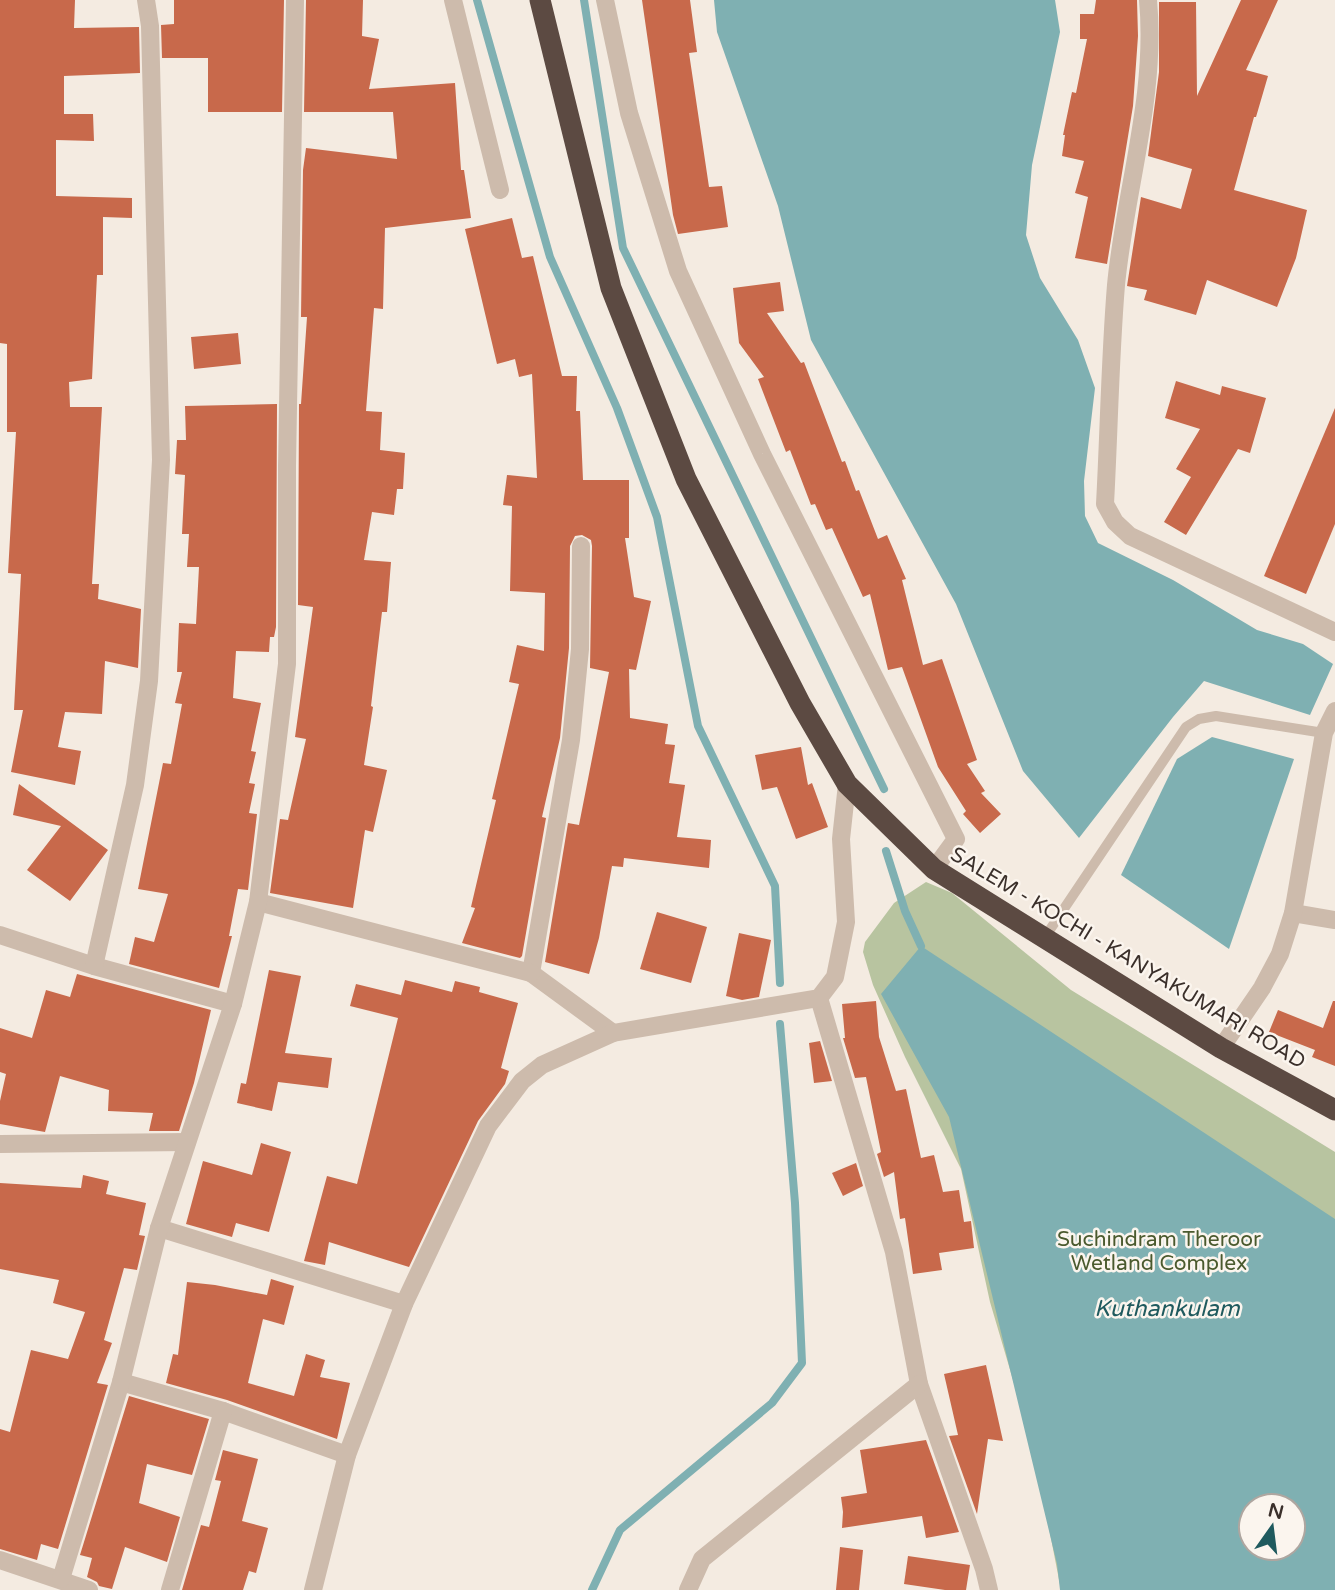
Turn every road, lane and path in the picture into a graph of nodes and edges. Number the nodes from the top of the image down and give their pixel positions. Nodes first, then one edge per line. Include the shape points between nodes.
1 (146, 0) edge
2 (295, 0) edge
3 (453, 0) edge
4 (540, 0) edge
5 (605, 0) edge
6 (1148, 0) edge
7 (500, 190) dead end
8 (581, 546) dead end
9 (1335, 632) edge
10 (1335, 711) edge
11 (1324, 733) junction
12 (848, 784) junction
13 (934, 869) junction
14 (258, 902) junction
15 (1293, 913) junction
16 (1335, 920) edge
17 (0, 935) edge
18 (1045, 937) junction
19 (94, 966) junction
20 (531, 973) junction
21 (819, 998) junction
22 (233, 1004) junction
23 (613, 1033) junction
24 (1221, 1048) junction
25 (1335, 1110) edge
26 (187, 1142) junction
27 (0, 1144) edge
28 (159, 1228) junction
29 (404, 1304) junction
30 (121, 1382) junction
31 (919, 1384) junction
32 (223, 1412) junction
33 (347, 1455) junction
34 (0, 1560) edge
35 (61, 1579) junction
36 (89, 1590) edge
37 (170, 1590) edge
38 (313, 1590) edge
39 (688, 1590) edge
40 (989, 1590) edge

1 - 19 street via 161,460 149,681 135,785
2 - 14 street via 287,664
3 - 7 street
4 - 12 highway, SALEM - KOCHI - KANYAKUMARI ROAD via 611,288 685,479 800,703
5 - 13 street via 629,113 678,271 762,454 956,839
6 - 9 street via 1149,74 1116,284 1105,503 1115,522 1130,536
8 - 20 street via 580,649 572,740
10 - 11 street
11 - 15 street
11 - 18 lane via 1216,716 1186,727
12 - 13 highway, SALEM - KOCHI - KANYAKUMARI ROAD
12 - 21 street via 841,839 846,922 835,977
13 - 18 highway, SALEM - KOCHI - KANYAKUMARI ROAD
14 - 20 street
14 - 22 street
15 - 16 street
15 - 24 street via 1270,974
17 - 19 street
18 - 24 highway, SALEM - KOCHI - KANYAKUMARI ROAD
19 - 22 street
20 - 23 street
21 - 23 street
21 - 31 street via 894,1252
22 - 26 street
23 - 29 street via 542,1065 522,1081 488,1126
24 - 25 highway, SALEM - KOCHI - KANYAKUMARI ROAD
26 - 27 street
26 - 28 street
28 - 29 street
28 - 30 street
29 - 33 street
30 - 32 street
30 - 35 street
31 - 39 street via 702,1559
31 - 40 street
32 - 33 street
32 - 37 street
33 - 38 street
34 - 35 street
35 - 36 street

